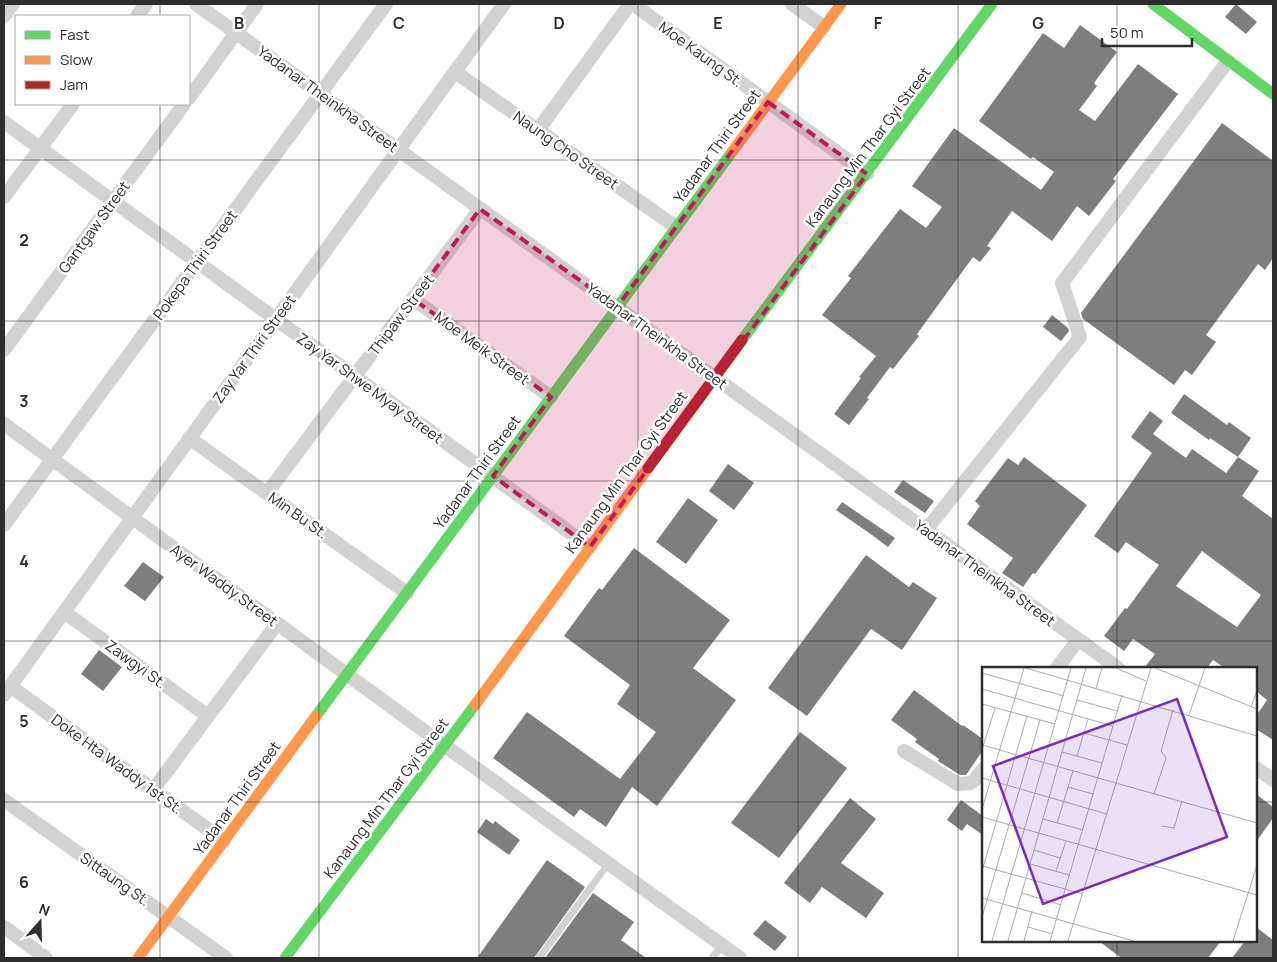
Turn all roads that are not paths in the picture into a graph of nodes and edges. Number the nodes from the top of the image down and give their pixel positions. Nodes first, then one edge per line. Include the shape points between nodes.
1 (13, 4) edge
2 (146, 4) edge
3 (196, 4) edge
4 (258, 4) edge
5 (386, 4) edge
6 (504, 4) edge
7 (631, 4) edge
8 (792, 4) edge
9 (841, 4) edge
10 (992, 4) edge
11 (1152, 4) edge
12 (138, 15) edge
13 (4, 16) edge
14 (824, 27) junction
15 (236, 33) junction
16 (1228, 60) junction
17 (455, 72) junction
18 (321, 94) junction
19 (1273, 94) edge
20 (190, 97) edge
21 (768, 102) junction
22 (72, 105) edge
23 (183, 105) edge
24 (4, 122) edge
25 (538, 130) junction
26 (40, 148) junction
27 (398, 150) junction
28 (867, 174) junction
29 (4, 197) edge
30 (113, 201) junction
31 (480, 209) junction
32 (676, 227) junction
33 (197, 262) junction
34 (413, 299) junction
35 (617, 307) junction
36 (276, 319) junction
37 (4, 350) edge
38 (355, 377) junction
39 (714, 377) junction
40 (551, 398) junction
41 (4, 424) edge
42 (189, 438) junction
43 (52, 460) junction
44 (493, 476) junction
45 (267, 494) junction
46 (132, 518) junction
47 (4, 526) edge
48 (926, 530) junction
49 (590, 547) junction
50 (407, 593) junction
51 (64, 612) junction
52 (277, 624) junction
53 (1078, 640) junction
54 (1058, 667) edge
55 (1117, 667) edge
56 (347, 674) junction
57 (7, 690) edge
58 (208, 716) junction
59 (445, 746) junction
60 (904, 751) dead end
61 (1257, 769) edge
62 (982, 770) edge
63 (1273, 780) edge
64 (153, 790) junction
65 (4, 800) edge
66 (224, 841) junction
67 (608, 864) junction
68 (168, 917) junction
69 (4, 927) edge
70 (722, 945) junction
71 (46, 958) edge
72 (138, 958) edge
73 (226, 958) edge
74 (285, 958) edge
75 (539, 958) edge
76 (712, 958) edge
77 (740, 958) edge

1 - 13 street
2 - 12 street
3 - 15 street, Yadanar Theinkha Street
4 - 15 street
5 - 18 street, Pokepa Thiri Street
6 - 17 street, Zay Yar Thiri Street
7 - 21 street, Moe Kaung St.
7 - 25 street
8 - 14 street
9 - 14 street, Yadanar Thiri Street
10 - 28 street, Kanaung Min Thar Gyi Street
11 - 16 street
14 - 21 street, Yadanar Thiri Street
15 - 18 street, Yadanar Theinkha Street
15 - 20 street
16 - 19 street
16 - 48 street via 1062,283 1080,337
17 - 25 street, Naung Cho Street
17 - 27 street, Zay Yar Thiri Street
18 - 27 street, Yadanar Theinkha Street
18 - 33 street, Pokepa Thiri Street
21 - 28 street, Moe Kaung St.
21 - 32 street, Yadanar Thiri Street
22 - 26 street
23 - 30 street, Gantgaw Street
24 - 26 street, Zay Yar Shwe Myay Street
25 - 32 street, Naung Cho Street
26 - 29 street
26 - 30 street, Zay Yar Shwe Myay Street
27 - 31 street, Yadanar Theinkha Street
27 - 36 street, Zay Yar Thiri Street
28 - 39 street, Kanaung Min Thar Gyi Street
30 - 33 street, Zay Yar Shwe Myay Street
30 - 37 street, Gantgaw Street
31 - 34 street, Thipaw Street
31 - 35 street, Yadanar Theinkha Street
32 - 35 street, Yadanar Thiri Street
33 - 36 street, Zay Yar Shwe Myay Street
33 - 43 street, Pokepa Thiri Street
34 - 38 street, Thipaw Street
34 - 40 street, Moe Meik Street
35 - 39 street, Yadanar Theinkha Street
35 - 40 street, Yadanar Thiri Street
36 - 38 street, Zay Yar Shwe Myay Street
36 - 42 street, Zay Yar Thiri Street
38 - 44 street, Zay Yar Shwe Myay Street
38 - 45 street, Thipaw Street
39 - 48 street, Yadanar Theinkha Street
39 - 49 street, Kanaung Min Thar Gyi Street
40 - 44 street, Yadanar Thiri Street
41 - 43 street, Ayer Waddy Street
42 - 45 street, Min Bu St.
42 - 46 street, Zay Yar Thiri Street
43 - 46 street, Ayer Waddy Street
43 - 47 street, Pokepa Thiri Street
44 - 49 street, Zay Yar Shwe Myay Street
44 - 50 street, Yadanar Thiri Street
45 - 50 street, Min Bu St.
46 - 51 street, Zay Yar Thiri Street
46 - 52 street, Ayer Waddy Street
48 - 53 street, Yadanar Theinkha Street
49 - 59 street, Kanaung Min Thar Gyi Street
50 - 56 street, Yadanar Thiri Street
51 - 57 street, Zay Yar Thiri Street
51 - 58 street, Zawgyi St.
52 - 56 street, Ayer Waddy Street
52 - 58 street
53 - 54 street
53 - 55 street, Yadanar Theinkha Street
56 - 59 street, Ayer Waddy Street
56 - 66 street, Yadanar Thiri Street
57 - 64 street, Doke Hta Waddy 1st St.
58 - 64 street
59 - 67 street, Ayer Waddy Street
59 - 74 street, Kanaung Min Thar Gyi Street
60 - 62 street via 958,784 970,783
61 - 63 street
64 - 66 street, Doke Hta Waddy 1st St.
65 - 68 street, Sittaung St.
66 - 68 street, Yadanar Thiri Street
67 - 70 street, Ayer Waddy Street
67 - 75 lane
68 - 72 street, Yadanar Thiri Street
68 - 73 street, Sittaung St.
69 - 71 street
70 - 76 lane
70 - 77 street, Ayer Waddy Street

